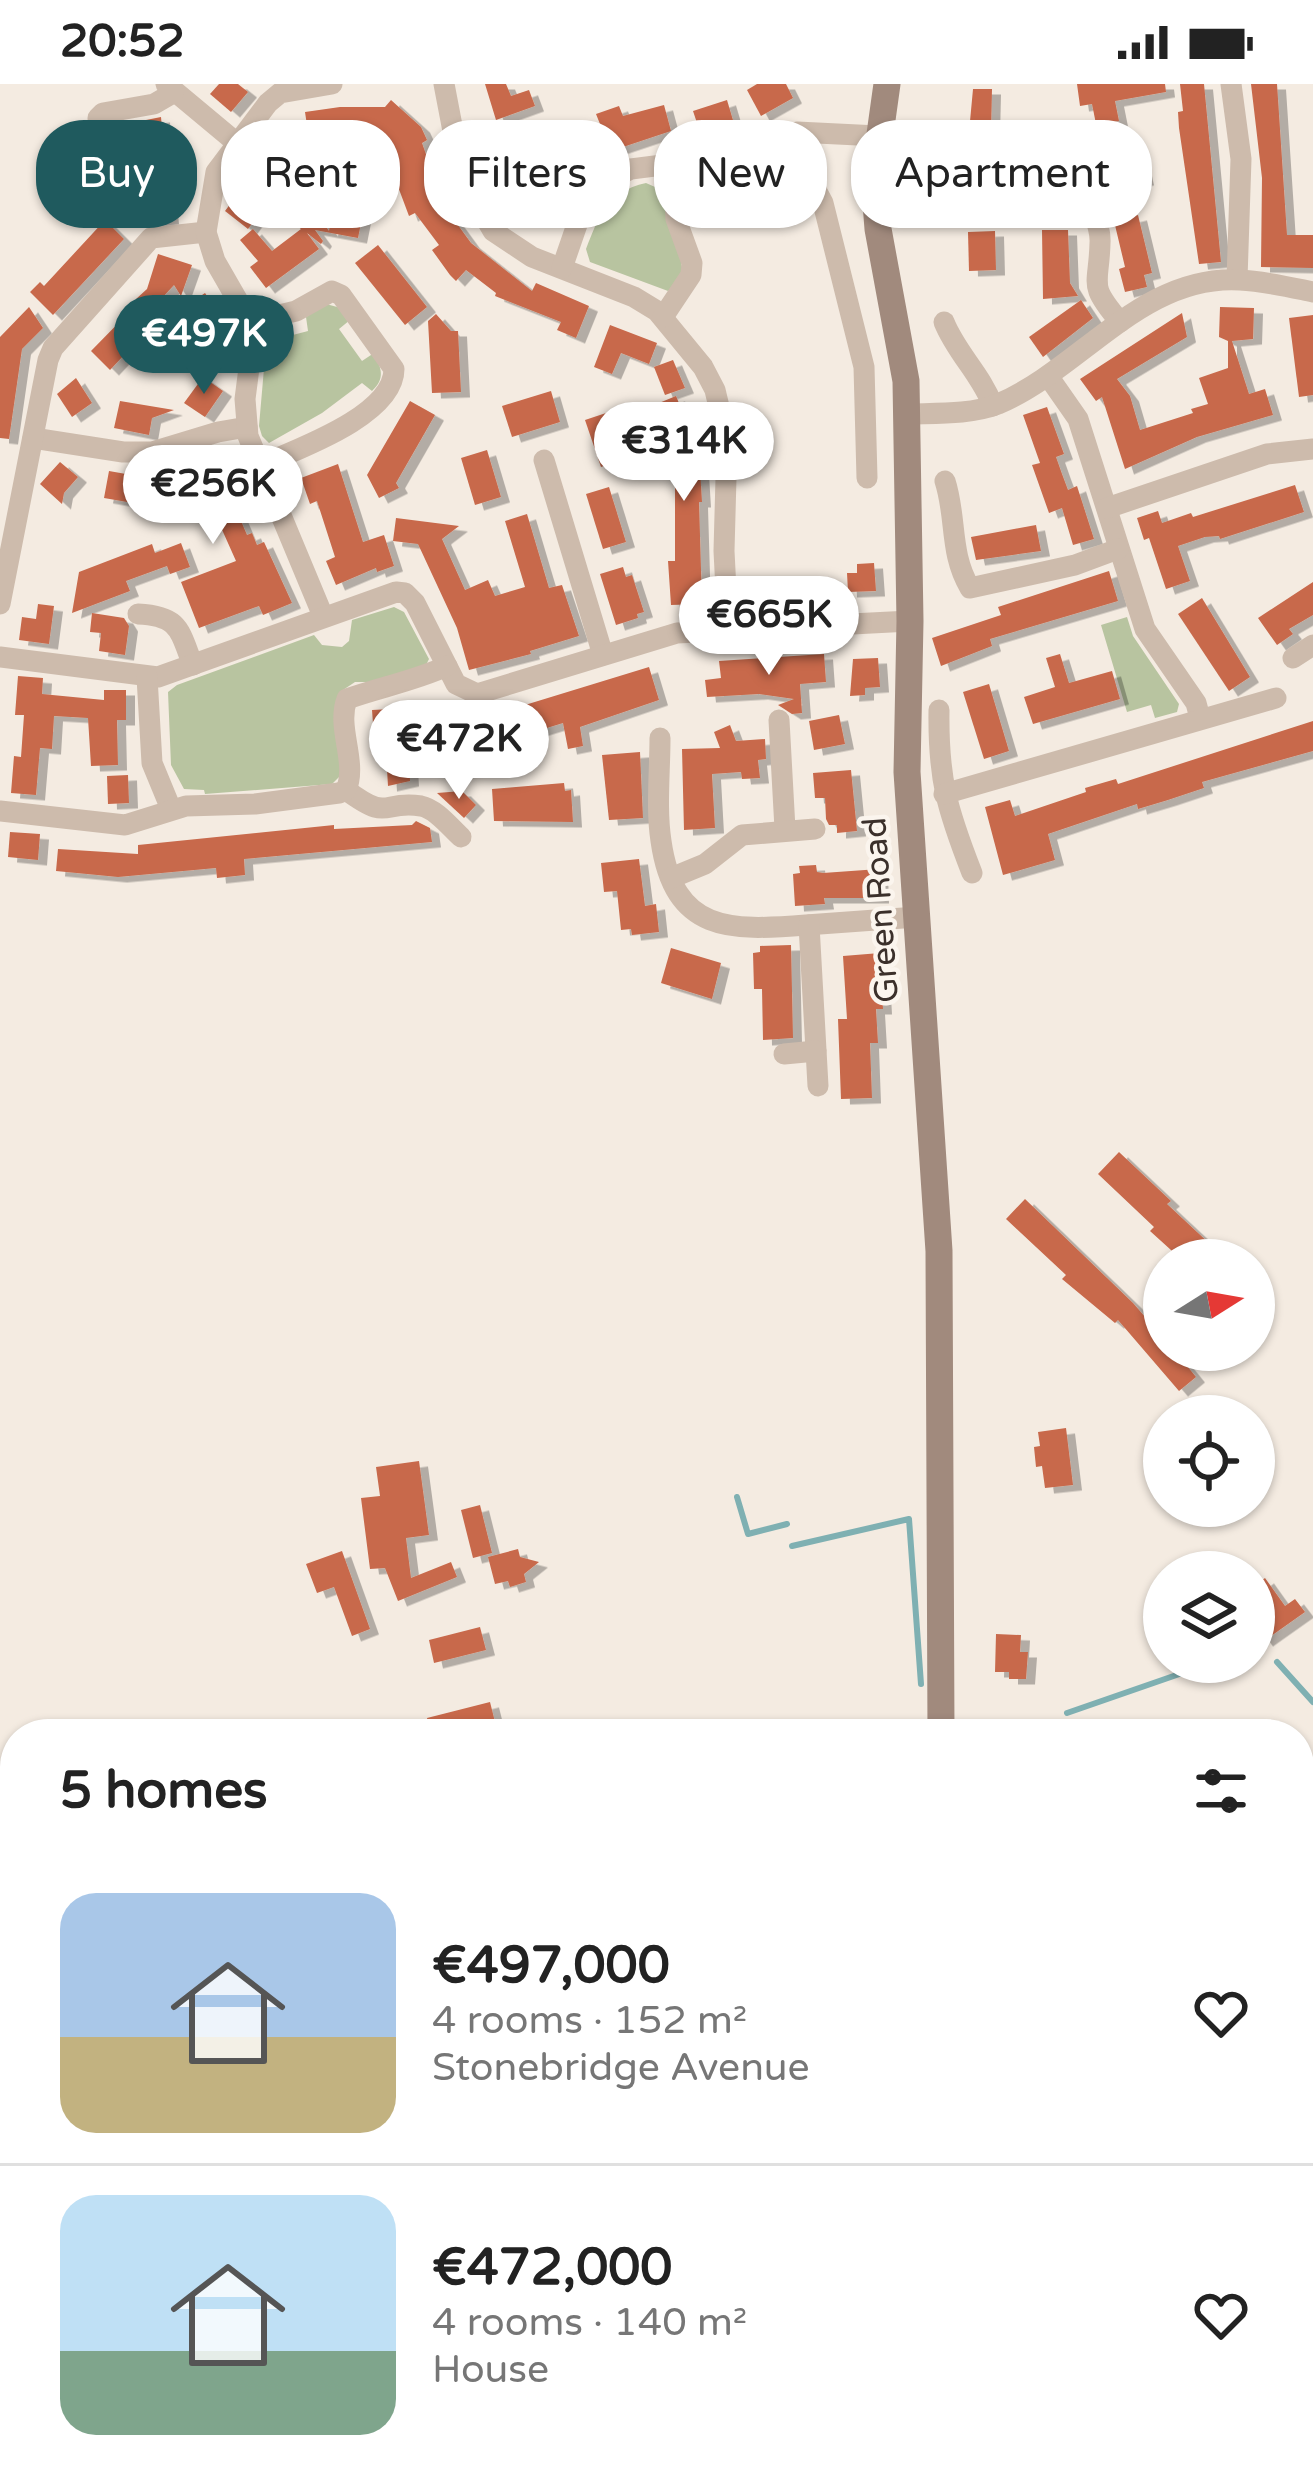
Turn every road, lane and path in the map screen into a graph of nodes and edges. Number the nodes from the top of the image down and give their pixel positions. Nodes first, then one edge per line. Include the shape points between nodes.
1 (332, 84) edge
2 (444, 84) edge
3 (887, 84) edge
4 (1231, 84) edge
5 (170, 89) edge
6 (98, 120) edge
7 (256, 120) edge
8 (881, 120) edge
9 (221, 130) edge
10 (221, 166) edge
11 (654, 166) edge
12 (827, 215) edge
13 (679, 228) edge
14 (878, 228) edge
15 (1101, 228) edge
16 (206, 232) junction
17 (562, 268) junction
18 (1237, 279) junction
19 (1313, 292) edge
20 (663, 317) junction
21 (250, 322) junction
22 (944, 322) dead end
23 (1120, 322) junction
24 (1048, 376) junction
25 (993, 406) junction
26 (907, 414) junction
27 (247, 427) junction
28 (33, 438) junction
29 (1313, 448) edge
30 (544, 460) dead end
31 (259, 466) junction
32 (867, 478) dead end
33 (945, 481) dead end
34 (1107, 508) junction
35 (1118, 549) junction
36 (0, 604) edge
37 (138, 614) dead end
38 (323, 616) junction
39 (910, 621) junction
40 (728, 629) junction
41 (1313, 645) edge
42 (603, 655) junction
43 (0, 657) edge
44 (1293, 658) dead end
45 (193, 665) junction
46 (447, 665) junction
47 (148, 677) junction
48 (1276, 698) dead end
49 (939, 710) dead end
50 (1200, 718) junction
51 (779, 720) dead end
52 (660, 738) dead end
53 (346, 790) junction
54 (944, 794) junction
55 (171, 809) junction
56 (0, 812) edge
57 (815, 829) dead end
58 (785, 830) junction
59 (461, 837) dead end
60 (972, 873) dead end
61 (671, 878) junction
62 (917, 917) junction
63 (808, 925) junction
64 (816, 1051) junction
65 (784, 1054) dead end
66 (818, 1086) dead end
67 (941, 1719) edge

1 - 7 street via 280,93
2 - 17 street via 462,178 475,204 516,249
3 - 8 street, Green Road
4 - 18 street via 1241,159
5 - 6 street via 154,104
5 - 9 street
10 - 16 street
11 - 17 street via 597,185
12 - 32 street via 864,367
13 - 20 street via 691,274
14 - 26 street, Green Road via 902,343
15 - 23 street via 1096,281
16 - 21 street
16 - 28 street via 151,238 53,348
17 - 20 street
18 - 19 street
18 - 23 street via 1182,289
20 - 40 street via 703,367 723,416
21 - 27 street
21 - 31 street via 332,291 394,368 387,389 350,425
22 - 25 street
23 - 24 street
24 - 25 street
24 - 34 street via 1078,419
25 - 26 street
26 - 39 street, Green Road
27 - 28 street via 152,452
27 - 31 street
28 - 36 street
29 - 34 street via 1268,454
30 - 42 street
31 - 38 street
33 - 35 street via 957,561 970,588
34 - 35 street
35 - 50 street via 1145,629
37 - 45 street via 170,619
38 - 45 street
38 - 46 street via 405,593
39 - 40 street
39 - 62 street, Green Road via 907,772
40 - 42 street via 676,633
41 - 44 street
42 - 46 street via 477,694 456,684
43 - 47 street
45 - 47 street
46 - 53 street via 347,699
47 - 55 street via 152,763
48 - 50 street
49 - 54 street
50 - 54 street
51 - 58 street
52 - 61 street via 660,839
53 - 55 street
53 - 59 street via 377,811 420,806
54 - 60 street
55 - 56 street via 124,825
57 - 58 street
58 - 61 street via 742,835
61 - 63 street via 708,922 747,930
62 - 63 street
62 - 67 street, Green Road via 939,1252
63 - 64 street
64 - 65 street
64 - 66 street

